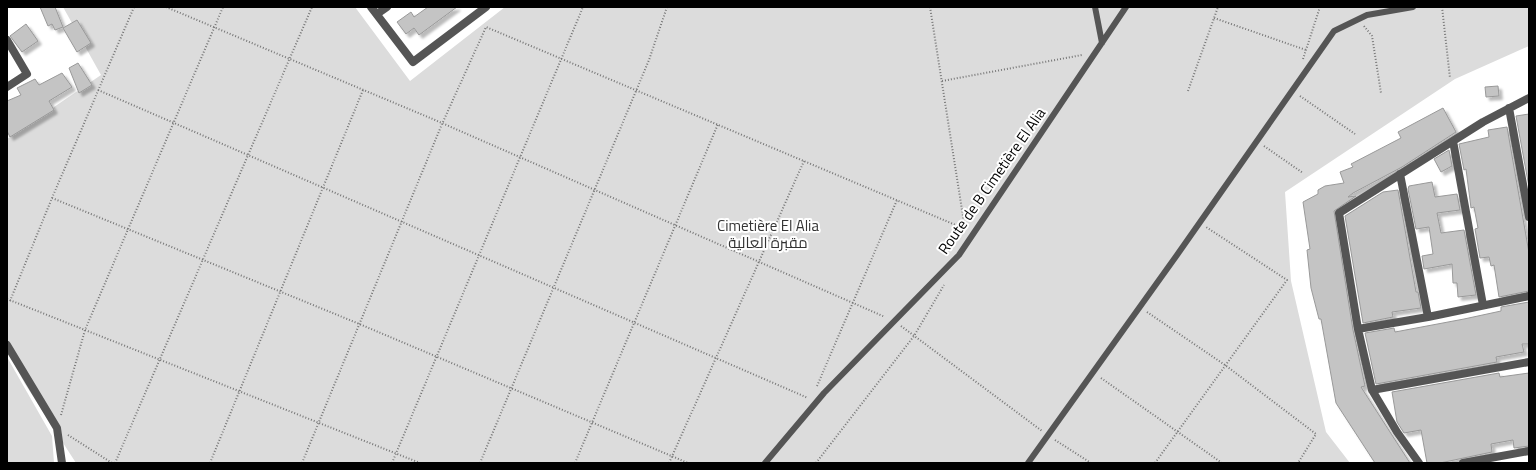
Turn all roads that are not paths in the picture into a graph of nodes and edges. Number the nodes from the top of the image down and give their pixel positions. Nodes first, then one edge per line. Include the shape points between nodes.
1 (371, 7) edge
2 (387, 7) edge
3 (486, 7) edge
4 (1095, 7) edge
5 (1126, 7) edge
6 (1413, 7) edge
7 (377, 14) junction
8 (7, 40) edge
9 (1102, 43) junction
10 (7, 87) edge
11 (1529, 98) edge
12 (1509, 108) junction
13 (1453, 141) junction
14 (1400, 174) junction
15 (1529, 217) edge
16 (1529, 296) edge
17 (1483, 305) junction
18 (1428, 317) junction
19 (1358, 329) junction
20 (7, 345) edge
21 (1529, 362) edge
22 (1372, 390) junction
23 (1529, 451) edge
24 (1505, 459) edge
25 (62, 463) edge
26 (765, 463) edge
27 (1028, 463) edge
28 (1419, 463) edge
29 (1463, 463) edge

1 - 7 street
2 - 7 street
3 - 7 street via 413,62
4 - 9 lane
5 - 9 lane, Route de B Cimetière El Alia
6 - 27 lane via 1367,16 1334,31
8 - 10 street via 27,74
9 - 26 lane, Route de B Cimetière El Alia via 960,255 814,401
11 - 12 street
12 - 13 street
12 - 15 street
13 - 14 street
13 - 17 street
14 - 18 street
14 - 19 street via 1339,214
16 - 17 street
17 - 18 street
18 - 19 street
19 - 22 street
20 - 25 street via 57,428
21 - 22 street
22 - 28 street
23 - 24 street
24 - 29 street

